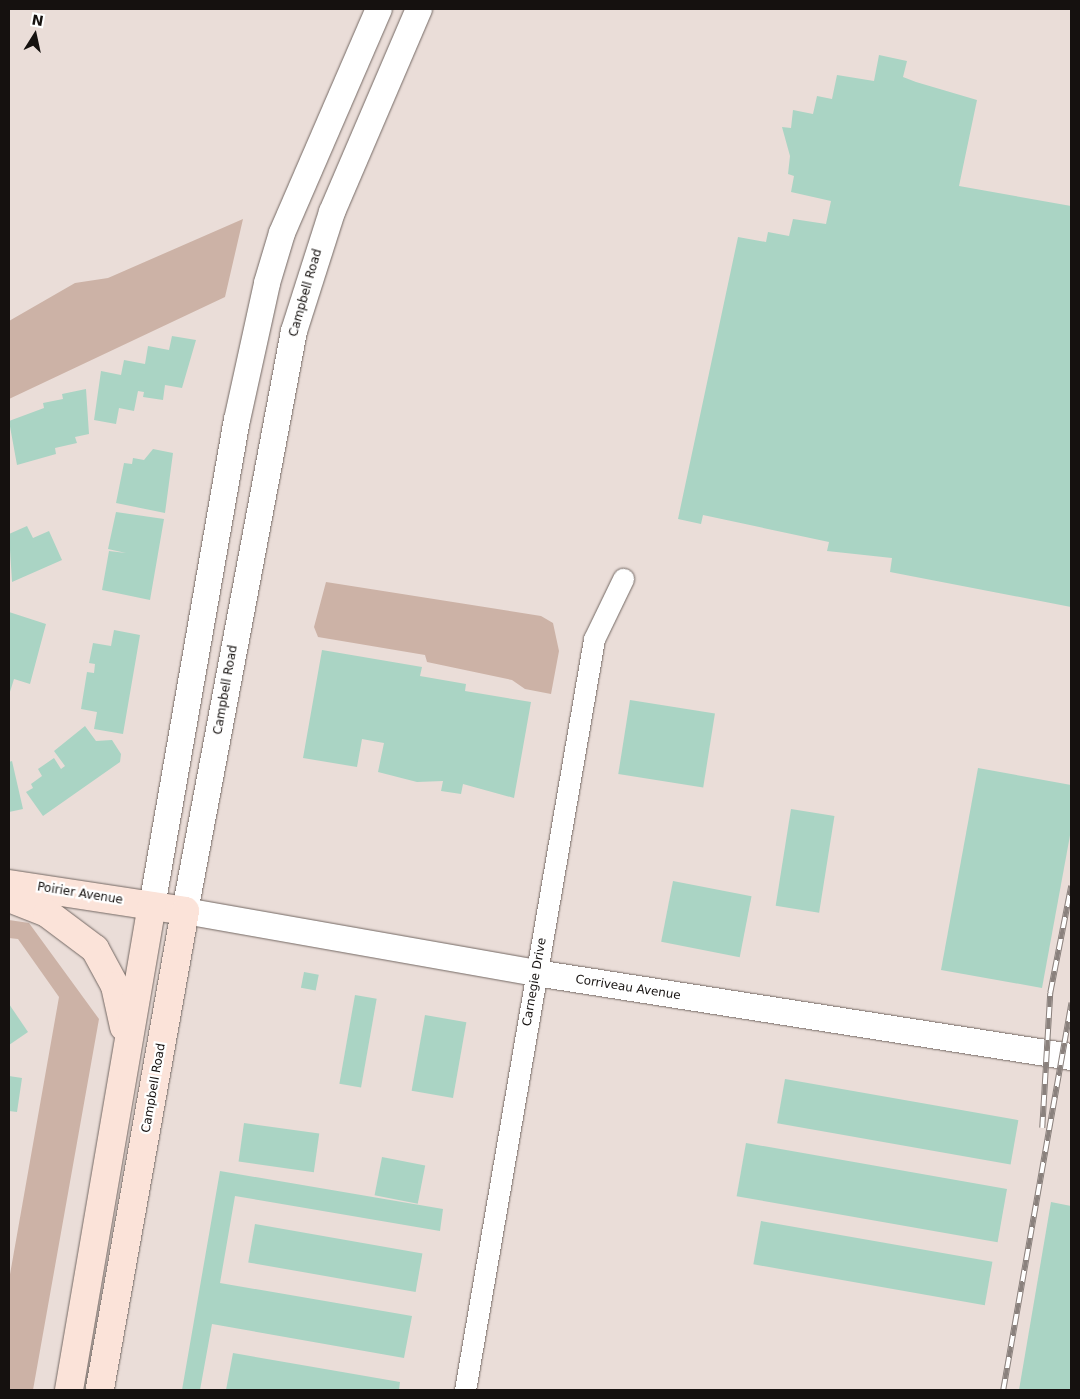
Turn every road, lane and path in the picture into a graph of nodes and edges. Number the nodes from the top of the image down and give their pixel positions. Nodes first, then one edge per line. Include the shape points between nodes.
1 (379, 9) edge
2 (419, 9) edge
3 (623, 579) dead end
4 (9, 884) edge
5 (9, 898) edge
6 (152, 906) junction
7 (185, 911) junction
8 (536, 973) junction
9 (1071, 1057) edge
10 (123, 1071) junction
11 (68, 1390) edge
12 (100, 1390) edge
13 (465, 1390) edge

1 - 6 street via 282,233 267,283 240,402
2 - 7 street, Campbell Road via 332,212 294,331
3 - 8 street, Carnegie Drive via 594,639
4 - 6 main road, Poirier Avenue
5 - 10 main road via 75,930 106,965 126,1034
6 - 7 main road, Poirier Avenue
6 - 10 main road
7 - 8 street, Corriveau Avenue
7 - 12 main road, Campbell Road
8 - 9 street, Corriveau Avenue
8 - 13 street, Carnegie Drive
10 - 11 main road

